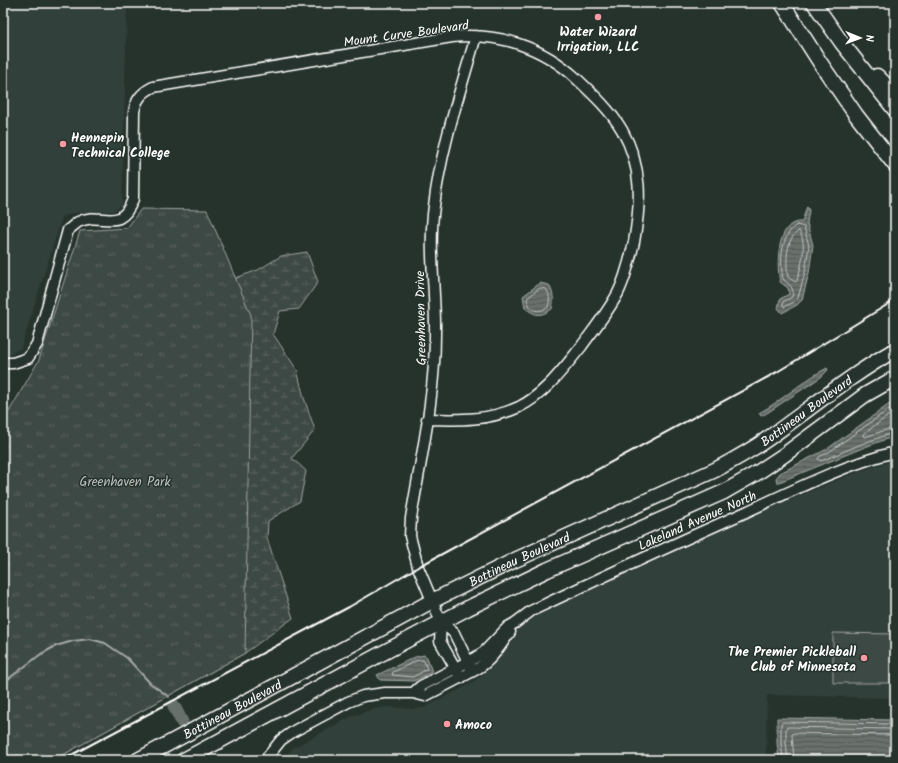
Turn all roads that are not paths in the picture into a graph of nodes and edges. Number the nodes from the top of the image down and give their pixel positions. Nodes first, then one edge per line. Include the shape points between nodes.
1 (782, 3) edge
2 (814, 3) edge
3 (476, 36) junction
4 (842, 43) junction
5 (821, 64) junction
6 (895, 94) edge
7 (895, 110) edge
8 (895, 151) edge
9 (895, 165) edge
10 (895, 339) edge
11 (895, 350) edge
12 (3, 363) edge
13 (895, 378) edge
14 (823, 398) junction
15 (427, 419) junction
16 (895, 452) edge
17 (432, 601) junction
18 (441, 622) junction
19 (470, 667) junction
20 (456, 668) junction
21 (460, 678) junction
22 (412, 693) junction
23 (138, 760) edge
24 (184, 760) edge
25 (265, 760) edge

1 - 5 highway
2 - 4 highway
3 - 12 street, Mount Curve Boulevard via 436,39 153,87 145,91 135,104 133,199 129,210 116,220 90,219 78,222 68,230 37,344 28,358
3 - 15 street, Greenhaven Drive via 438,175 431,240 434,367
3 - 15 street, Mount Curve Boulevard via 503,39 539,52 570,72 610,112 623,132 636,164 640,203 627,271 619,292 594,330 551,383 536,396 501,414 482,419
4 - 6 highway
4 - 7 highway
5 - 8 highway
5 - 9 highway
10 - 14 highway via 867,357
11 - 14 highway, Bottineau Boulevard
13 - 18 highway, Bottineau Boulevard via 865,395 757,473 724,492 547,570
14 - 17 highway, Bottineau Boulevard via 769,438 715,470 515,560
15 - 17 street, Greenhaven Drive via 410,536 418,567
16 - 19 street, Lakeland Avenue North via 834,473 531,611 508,627
17 - 18 street, Greenhaven Drive
17 - 23 highway, Bottineau Boulevard
18 - 19 street via 454,633
18 - 20 street via 440,641
18 - 24 highway, Bottineau Boulevard
19 - 20 street, Lakeland Avenue North
19 - 21 street, Lakeland Avenue North
20 - 21 street
20 - 22 street, Lakeland Avenue North
21 - 22 street, Lakeland Avenue North via 425,696
22 - 25 street, Lakeland Avenue North via 374,694 348,702 281,740

